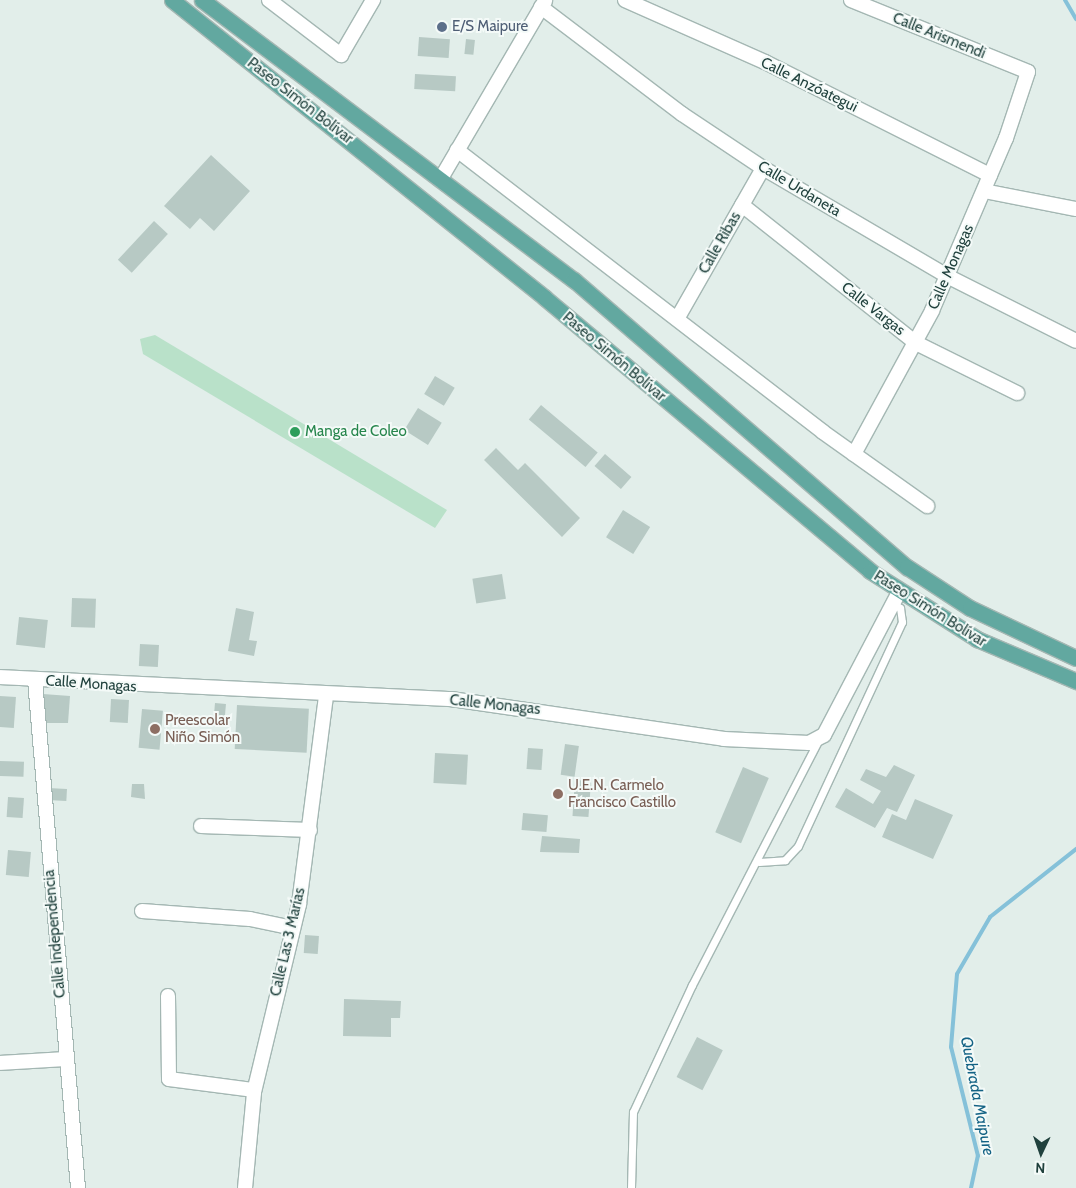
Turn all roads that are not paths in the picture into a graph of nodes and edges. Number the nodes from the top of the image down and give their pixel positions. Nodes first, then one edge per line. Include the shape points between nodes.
1 (172, 0) edge
2 (202, 0) edge
3 (269, 0) edge
4 (373, 0) edge
5 (625, 0) edge
6 (850, 0) edge
7 (544, 3) edge
8 (1028, 72) joint
9 (458, 150) junction
10 (763, 168) junction
11 (990, 175) junction
12 (440, 180) junction
13 (984, 191) junction
14 (742, 205) junction
15 (1076, 209) edge
16 (947, 276) junction
17 (677, 319) junction
18 (1076, 341) edge
19 (916, 343) junction
20 (1017, 393) dead end
21 (854, 454) junction
22 (927, 506) dead end
23 (896, 597) junction
24 (1076, 658) edge
25 (0, 676) edge
26 (35, 680) junction
27 (1076, 681) edge
28 (326, 695) junction
29 (818, 741) junction
30 (201, 826) dead end
31 (310, 830) junction
32 (758, 862) junction
33 (142, 910) dead end
34 (293, 928) junction
35 (168, 996) dead end
36 (67, 1059) junction
37 (0, 1063) edge
38 (254, 1090) junction
39 (78, 1188) edge
40 (245, 1188) edge
41 (631, 1188) edge

1 - 23 main road, Paseo Simón Bolívar via 407,186
2 - 12 main road, Paseo Simón Bolívar
3 - 4 street via 341,55
5 - 11 street, Calle Anzóategui via 765,62
6 - 8 street, Calle Arismendi
7 - 9 street
7 - 10 street, Calle Urdaneta via 682,114
8 - 11 street, Calle Monagas
9 - 12 street
9 - 17 street
10 - 14 street, Calle Ribas
10 - 16 street, Calle Urdaneta
11 - 13 street, Calle Monagas
12 - 24 main road, Paseo Simón Bolívar via 574,280 907,567 970,608
13 - 15 street
13 - 16 street, Calle Monagas
14 - 17 street, Calle Ribas
14 - 19 street, Calle Vargas
16 - 18 street, Calle Urdaneta
16 - 19 street, Calle Monagas
17 - 21 street
19 - 20 street, Calle Vargas
19 - 21 street, Calle Monagas
21 - 22 street
23 - 27 main road, Paseo Simón Bolívar via 977,640
23 - 29 street
23 - 32 lane via 902,622 798,846 785,860
25 - 26 street, Calle Monagas
26 - 28 street, Calle Monagas
26 - 36 street, Calle Independencia
28 - 29 street, Calle Monagas via 492,703 724,739
28 - 31 street, Calle Las 3 Marías
29 - 32 lane
30 - 31 street
31 - 34 street, Calle Las 3 Marías
32 - 41 lane via 692,985 633,1112
33 - 34 street via 250,919
34 - 38 street, Calle Las 3 Marías
35 - 38 street via 169,1078
36 - 37 street
36 - 39 street, Calle Independencia
38 - 40 street, Calle Las 3 Marías

